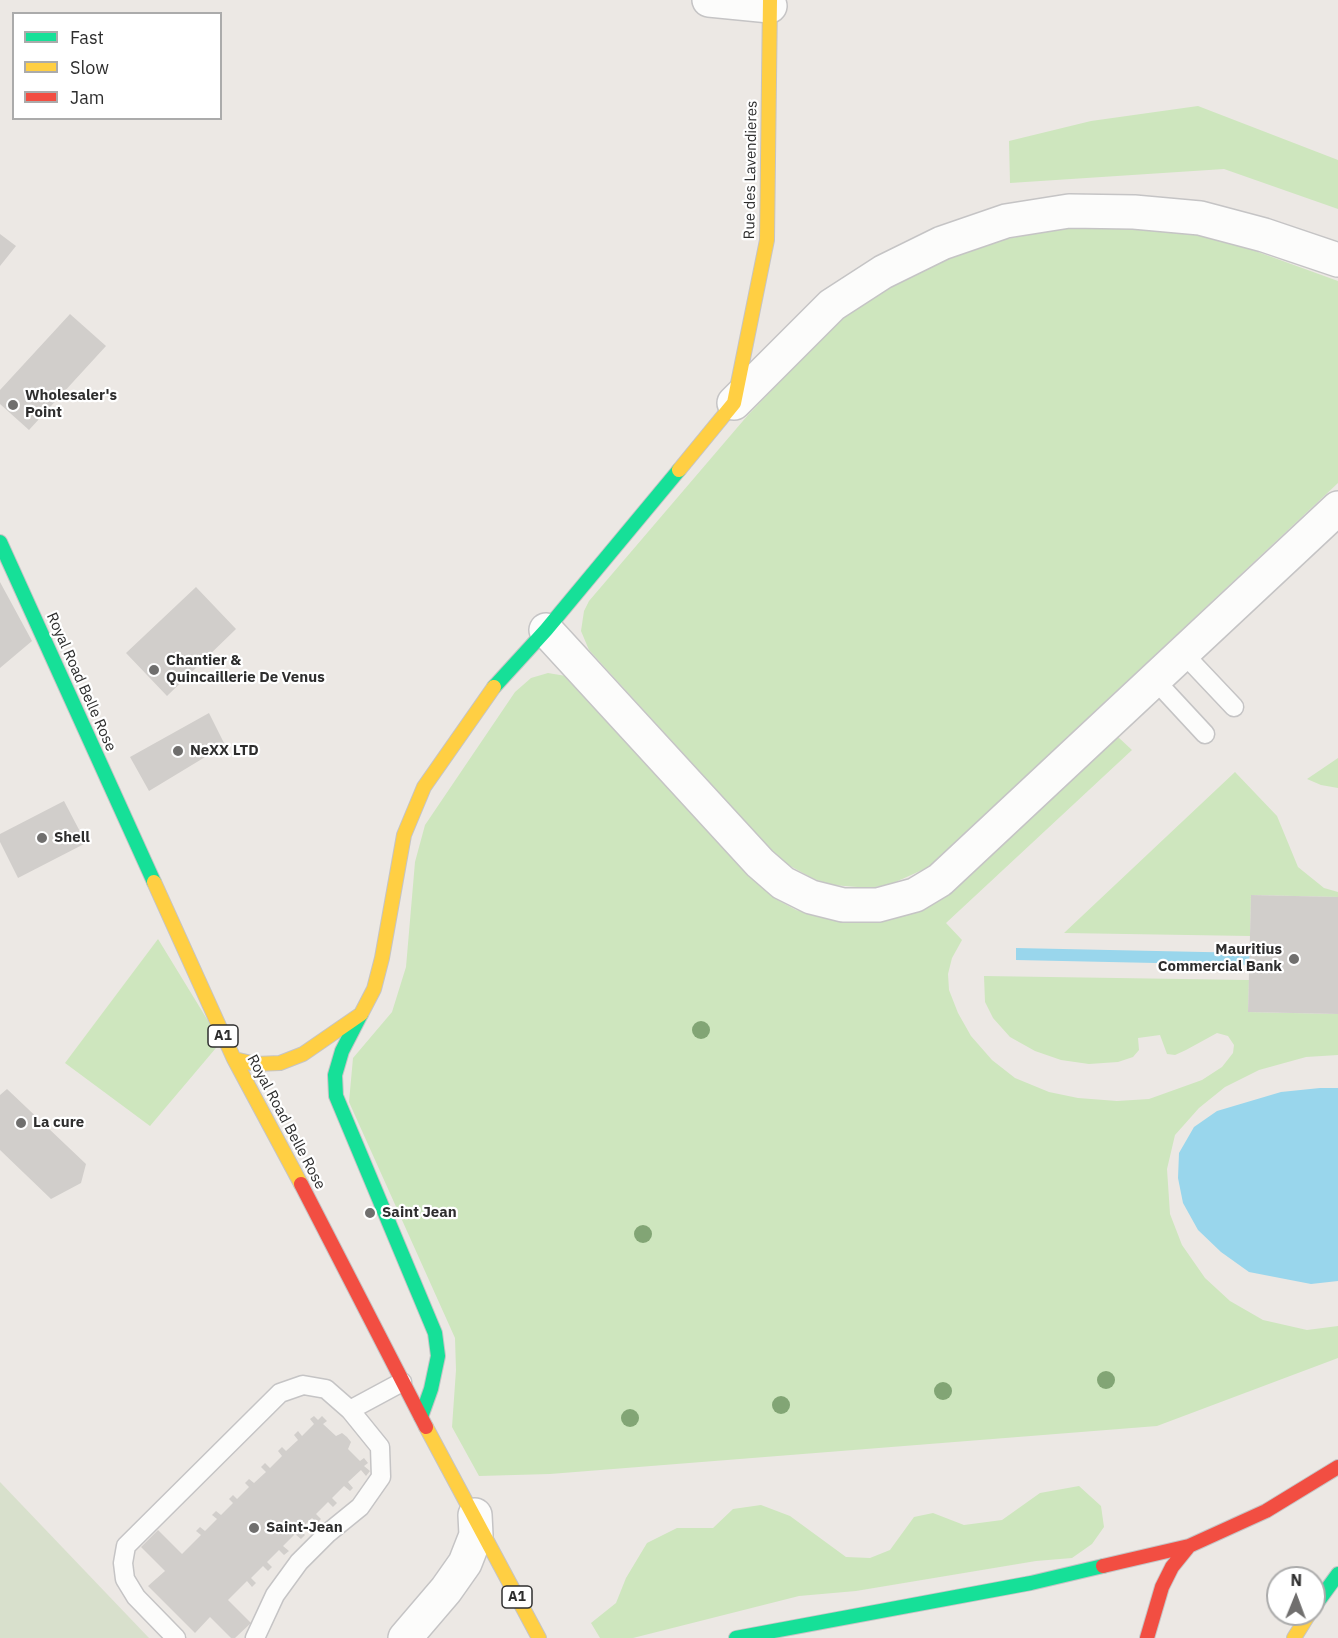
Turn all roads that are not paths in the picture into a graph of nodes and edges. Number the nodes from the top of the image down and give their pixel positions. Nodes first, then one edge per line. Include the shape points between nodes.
1 (709, 0) edge
2 (770, 3) edge
3 (1338, 260) edge
4 (734, 403) junction
5 (1338, 508) edge
6 (0, 543) edge
7 (546, 630) junction
8 (1182, 652) junction
9 (1154, 679) junction
10 (1234, 706) dead end
11 (1205, 734) dead end
12 (361, 1014) junction
13 (234, 1059) junction
14 (402, 1382) junction
15 (350, 1410) junction
16 (421, 1417) junction
17 (1338, 1467) edge
18 (475, 1515) junction
19 (1189, 1546) junction
20 (1338, 1574) edge
21 (1326, 1591) edge
22 (176, 1638) edge
23 (255, 1638) edge
24 (405, 1638) edge
25 (539, 1638) edge
26 (736, 1638) edge
27 (1147, 1638) edge

1 - 2 street
2 - 4 main road, Rue des Lavendieres via 767,240
3 - 4 street via 1200,218 1069,211 1006,221 942,243 883,272 832,305
4 - 7 main road
5 - 8 street
6 - 13 main road, Royal Road Belle Rose / A1
7 - 9 street via 760,863 783,883 811,897 843,905 878,905 915,895 940,880
7 - 12 main road via 504,674 424,787 404,835 382,958 374,989
8 - 9 street
8 - 10 lane
9 - 11 lane
12 - 13 main road via 303,1054 280,1063 256,1064
12 - 16 main road via 342,1051 335,1076 336,1096 435,1333 438,1356
13 - 14 main road, Royal Road Belle Rose / A1
14 - 15 lane
14 - 16 main road, Royal Road Belle Rose / A1
15 - 22 lane via 326,1389 303,1385 280,1393 126,1546 125,1579 136,1597
15 - 23 lane via 380,1447 381,1477 360,1507 299,1562 275,1595
16 - 18 main road, Royal Road Belle Rose / A1
17 - 19 main road via 1266,1511
18 - 24 street via 476,1535 465,1563
18 - 25 main road, Royal Road Belle Rose / A1
19 - 26 main road via 1031,1583
19 - 27 main road via 1162,1587
20 - 21 main road

